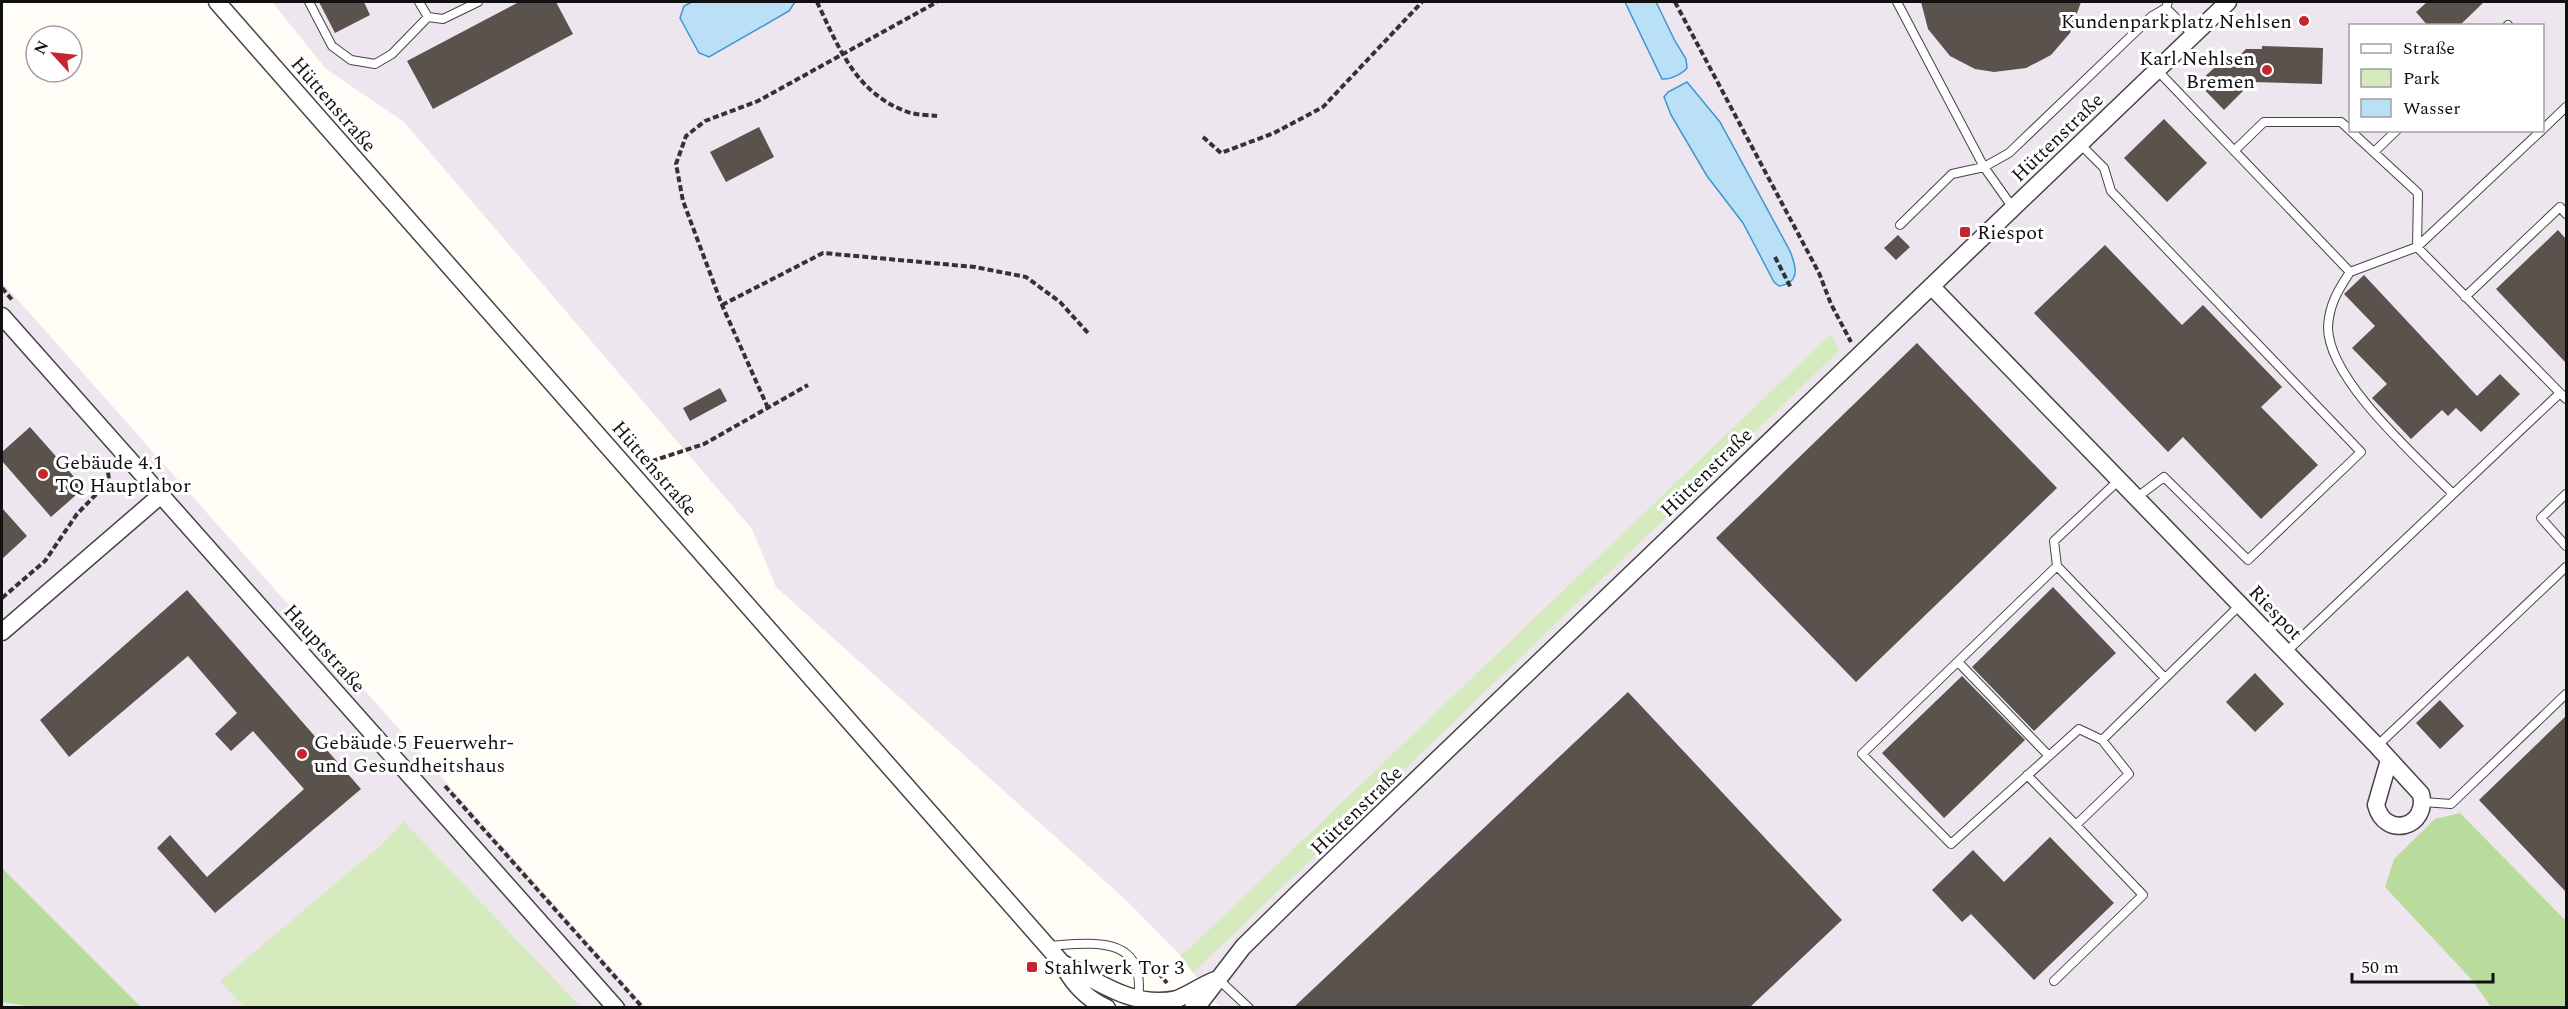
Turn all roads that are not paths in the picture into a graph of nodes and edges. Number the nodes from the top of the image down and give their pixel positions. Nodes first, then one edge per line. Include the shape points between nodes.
1 (217, 2) edge
2 (309, 2) edge
3 (419, 2) edge
4 (478, 2) edge
5 (1897, 2) edge
6 (2228, 2) edge
7 (2167, 5) edge
8 (428, 17) junction
9 (2193, 35) junction
10 (2157, 70) junction
11 (2566, 107) edge
12 (2544, 128) edge
13 (2349, 129) edge
14 (2352, 132) edge
15 (2395, 132) edge
16 (2540, 132) edge
17 (2080, 144) junction
18 (2234, 151) junction
19 (2374, 152) junction
20 (1984, 167) junction
21 (2013, 208) junction
22 (2566, 214) edge
23 (1900, 225) dead end
24 (2417, 247) junction
25 (2350, 272) junction
26 (1932, 286) junction
27 (2465, 297) junction
28 (2, 316) edge
29 (2563, 396) edge
30 (2119, 480) junction
31 (2453, 494) junction
32 (2566, 494) edge
33 (161, 495) junction
34 (2136, 498) junction
35 (2566, 546) edge
36 (2057, 566) junction
37 (2566, 567) edge
38 (2240, 605) junction
39 (2, 632) edge
40 (2286, 652) junction
41 (1958, 662) junction
42 (2165, 678) junction
43 (2566, 694) edge
44 (2102, 740) junction
45 (2377, 746) junction
46 (2049, 756) junction
47 (2390, 760) junction
48 (2027, 775) junction
49 (2423, 802) junction
50 (2076, 825) junction
51 (1047, 946) junction
52 (1062, 963) junction
53 (1218, 979) junction
54 (2054, 981) dead end
55 (1141, 1004) edge
56 (616, 1008) edge
57 (1107, 1008) edge
58 (1193, 1008) edge
59 (1249, 1008) edge

1 - 51 street, Hüttenstraße
2 - 8 lane via 332,46 351,60 375,64 392,54
3 - 8 lane
4 - 8 lane via 443,19
5 - 20 lane
6 - 9 street, Hüttenstraße
7 - 9 lane
7 - 20 lane via 2009,153
9 - 10 street, Hüttenstraße
10 - 17 street, Hüttenstraße
10 - 18 lane
11 - 12 lane
13 - 18 lane via 2341,122 2264,122
14 - 19 lane
15 - 19 lane
16 - 24 lane
17 - 21 street, Hüttenstraße
17 - 34 lane via 2104,168 2111,191 2361,452 2248,560 2164,477
18 - 25 lane
19 - 24 lane via 2418,193
20 - 21 lane
20 - 23 lane via 1952,174
21 - 26 street, Hüttenstraße
22 - 27 lane via 2560,207
24 - 25 lane
24 - 27 lane
25 - 31 lane via 2333,298 2328,328 2338,366 2367,405
26 - 30 street, Riespot
26 - 53 street, Hüttenstraße via 1251,940
27 - 29 lane
28 - 33 street, Hauptstraße
29 - 31 lane
30 - 34 street, Riespot
30 - 36 lane via 2054,541
31 - 40 lane
32 - 35 lane via 2541,518
33 - 39 street
33 - 56 street, Hauptstraße
34 - 38 street, Riespot
36 - 41 lane
36 - 42 lane
37 - 45 lane
38 - 40 street, Riespot
38 - 42 lane
40 - 45 street, Riespot
41 - 46 lane
41 - 48 lane via 1862,754 1951,844
42 - 44 lane
43 - 49 lane via 2451,804
44 - 46 lane via 2079,729
44 - 50 lane via 2129,774
45 - 47 street, Riespot
46 - 48 lane
47 - 49 street, Riespot via 2421,794
47 - 49 street via 2376,798 2382,819 2396,826 2409,824 2420,813
48 - 50 lane
50 - 54 lane via 2143,895
51 - 52 street, Hüttenstraße
51 - 55 lane via 1110,945 1127,953 1138,967
52 - 55 street, Hüttenstraße
52 - 57 street, Hüttenstraße via 1072,982
53 - 55 street, Hüttenstraße via 1177,999
53 - 58 street, Hüttenstraße
53 - 59 lane

